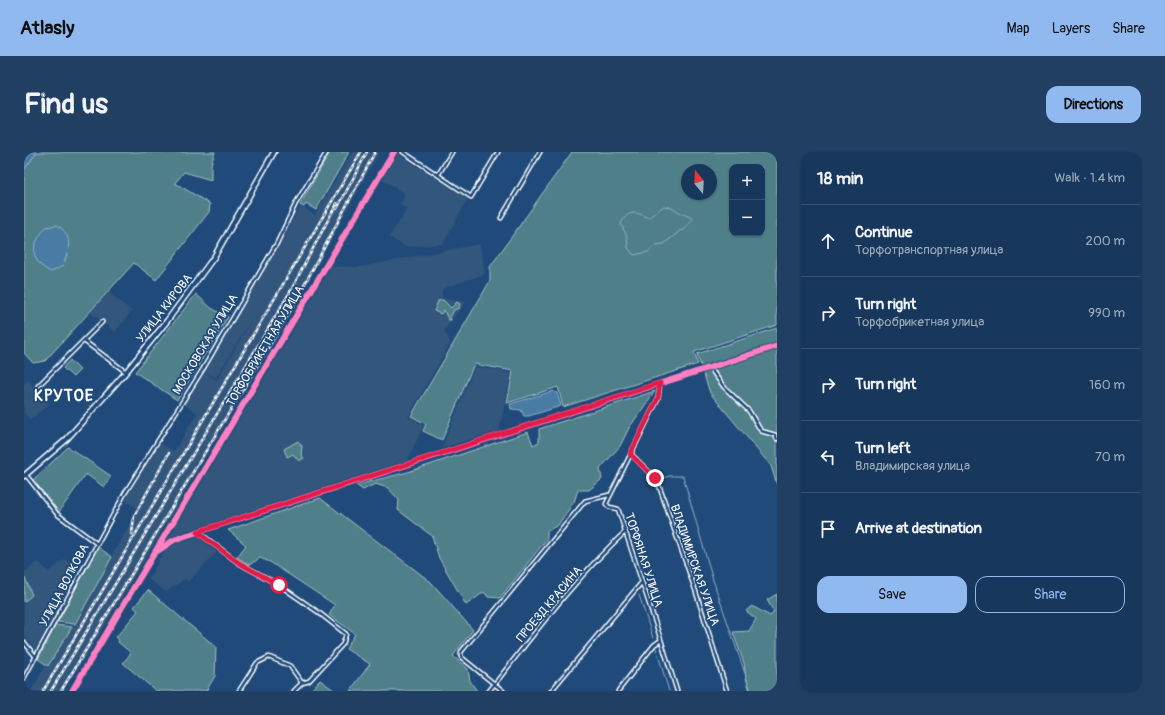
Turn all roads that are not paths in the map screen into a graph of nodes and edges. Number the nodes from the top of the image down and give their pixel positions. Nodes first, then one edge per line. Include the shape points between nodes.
1 (274, 152) edge
2 (327, 152) edge
3 (394, 152) edge
4 (404, 152) edge
5 (452, 152) edge
6 (498, 152) edge
7 (540, 152) edge
8 (438, 175) junction
9 (501, 218) dead end
10 (102, 322) dead end
11 (84, 341) junction
12 (777, 346) edge
13 (710, 367) junction
14 (126, 372) junction
15 (660, 383) junction
16 (38, 386) dead end
17 (777, 439) edge
18 (630, 454) junction
19 (25, 476) edge
20 (609, 495) junction
21 (197, 532) junction
22 (625, 532) junction
23 (96, 543) junction
24 (156, 552) junction
25 (642, 582) junction
26 (661, 640) junction
27 (24, 642) edge
28 (36, 657) junction
29 (24, 678) edge
30 (302, 683) junction
31 (495, 684) junction
32 (72, 691) edge
33 (239, 691) edge
34 (294, 691) edge
35 (490, 691) edge
36 (503, 691) edge
37 (551, 691) edge
38 (618, 691) edge
39 (677, 691) edge
40 (727, 691) edge

1 - 14 street, УЛИЦА КИРОВА via 213,259
2 - 23 street, МОСКОВСКАЯ УЛИЦА via 203,369
3 - 24 street, ТОРФОБРИКЕТНАЯ УЛИЦА
4 - 8 street
5 - 8 street
6 - 8 street via 471,197
7 - 9 street
10 - 11 street
11 - 14 street
11 - 16 street
12 - 13 street, ТОРФОБРИКЕТНАЯ УЛИЦА
13 - 15 street, ТОРФОБРИКЕТНАЯ УЛИЦА
13 - 17 street via 724,387 749,411 759,429
14 - 19 street, УЛИЦА КИРОВА via 66,440
15 - 18 street via 658,398
15 - 21 street, ТОРФОБРИКЕТНАЯ УЛИЦА
18 - 20 street
18 - 40 street, ВЛАДИМИРСКАЯ УЛИЦА via 657,480
19 - 23 street via 57,514
20 - 22 street, ТОРФЯНАЯ УЛИЦА via 606,506 618,509
20 - 31 street via 585,500 460,652 461,657
21 - 24 street, ТОРФОБРИКЕТНАЯ УЛИЦА via 174,540
21 - 30 street via 239,563 279,585 346,634 343,644 309,682
22 - 25 street, ТОРФЯНАЯ УЛИЦА
22 - 31 street, ПРОЕЗД КРАСИНА via 609,546 559,604
23 - 28 street, УЛИЦА ВОЛКОВА
24 - 32 street, ТОРФОБРИКЕТНАЯ УЛИЦА
25 - 26 street, ТОРФЯНАЯ УЛИЦА
25 - 37 street
26 - 38 street via 654,645
26 - 39 street, ТОРФЯНАЯ УЛИЦА
27 - 28 street
28 - 29 street, УЛИЦА ВОЛКОВА
30 - 33 street via 290,666 269,657 257,663
30 - 34 street
31 - 35 street, ПРОЕЗД КРАСИНА
31 - 36 street

